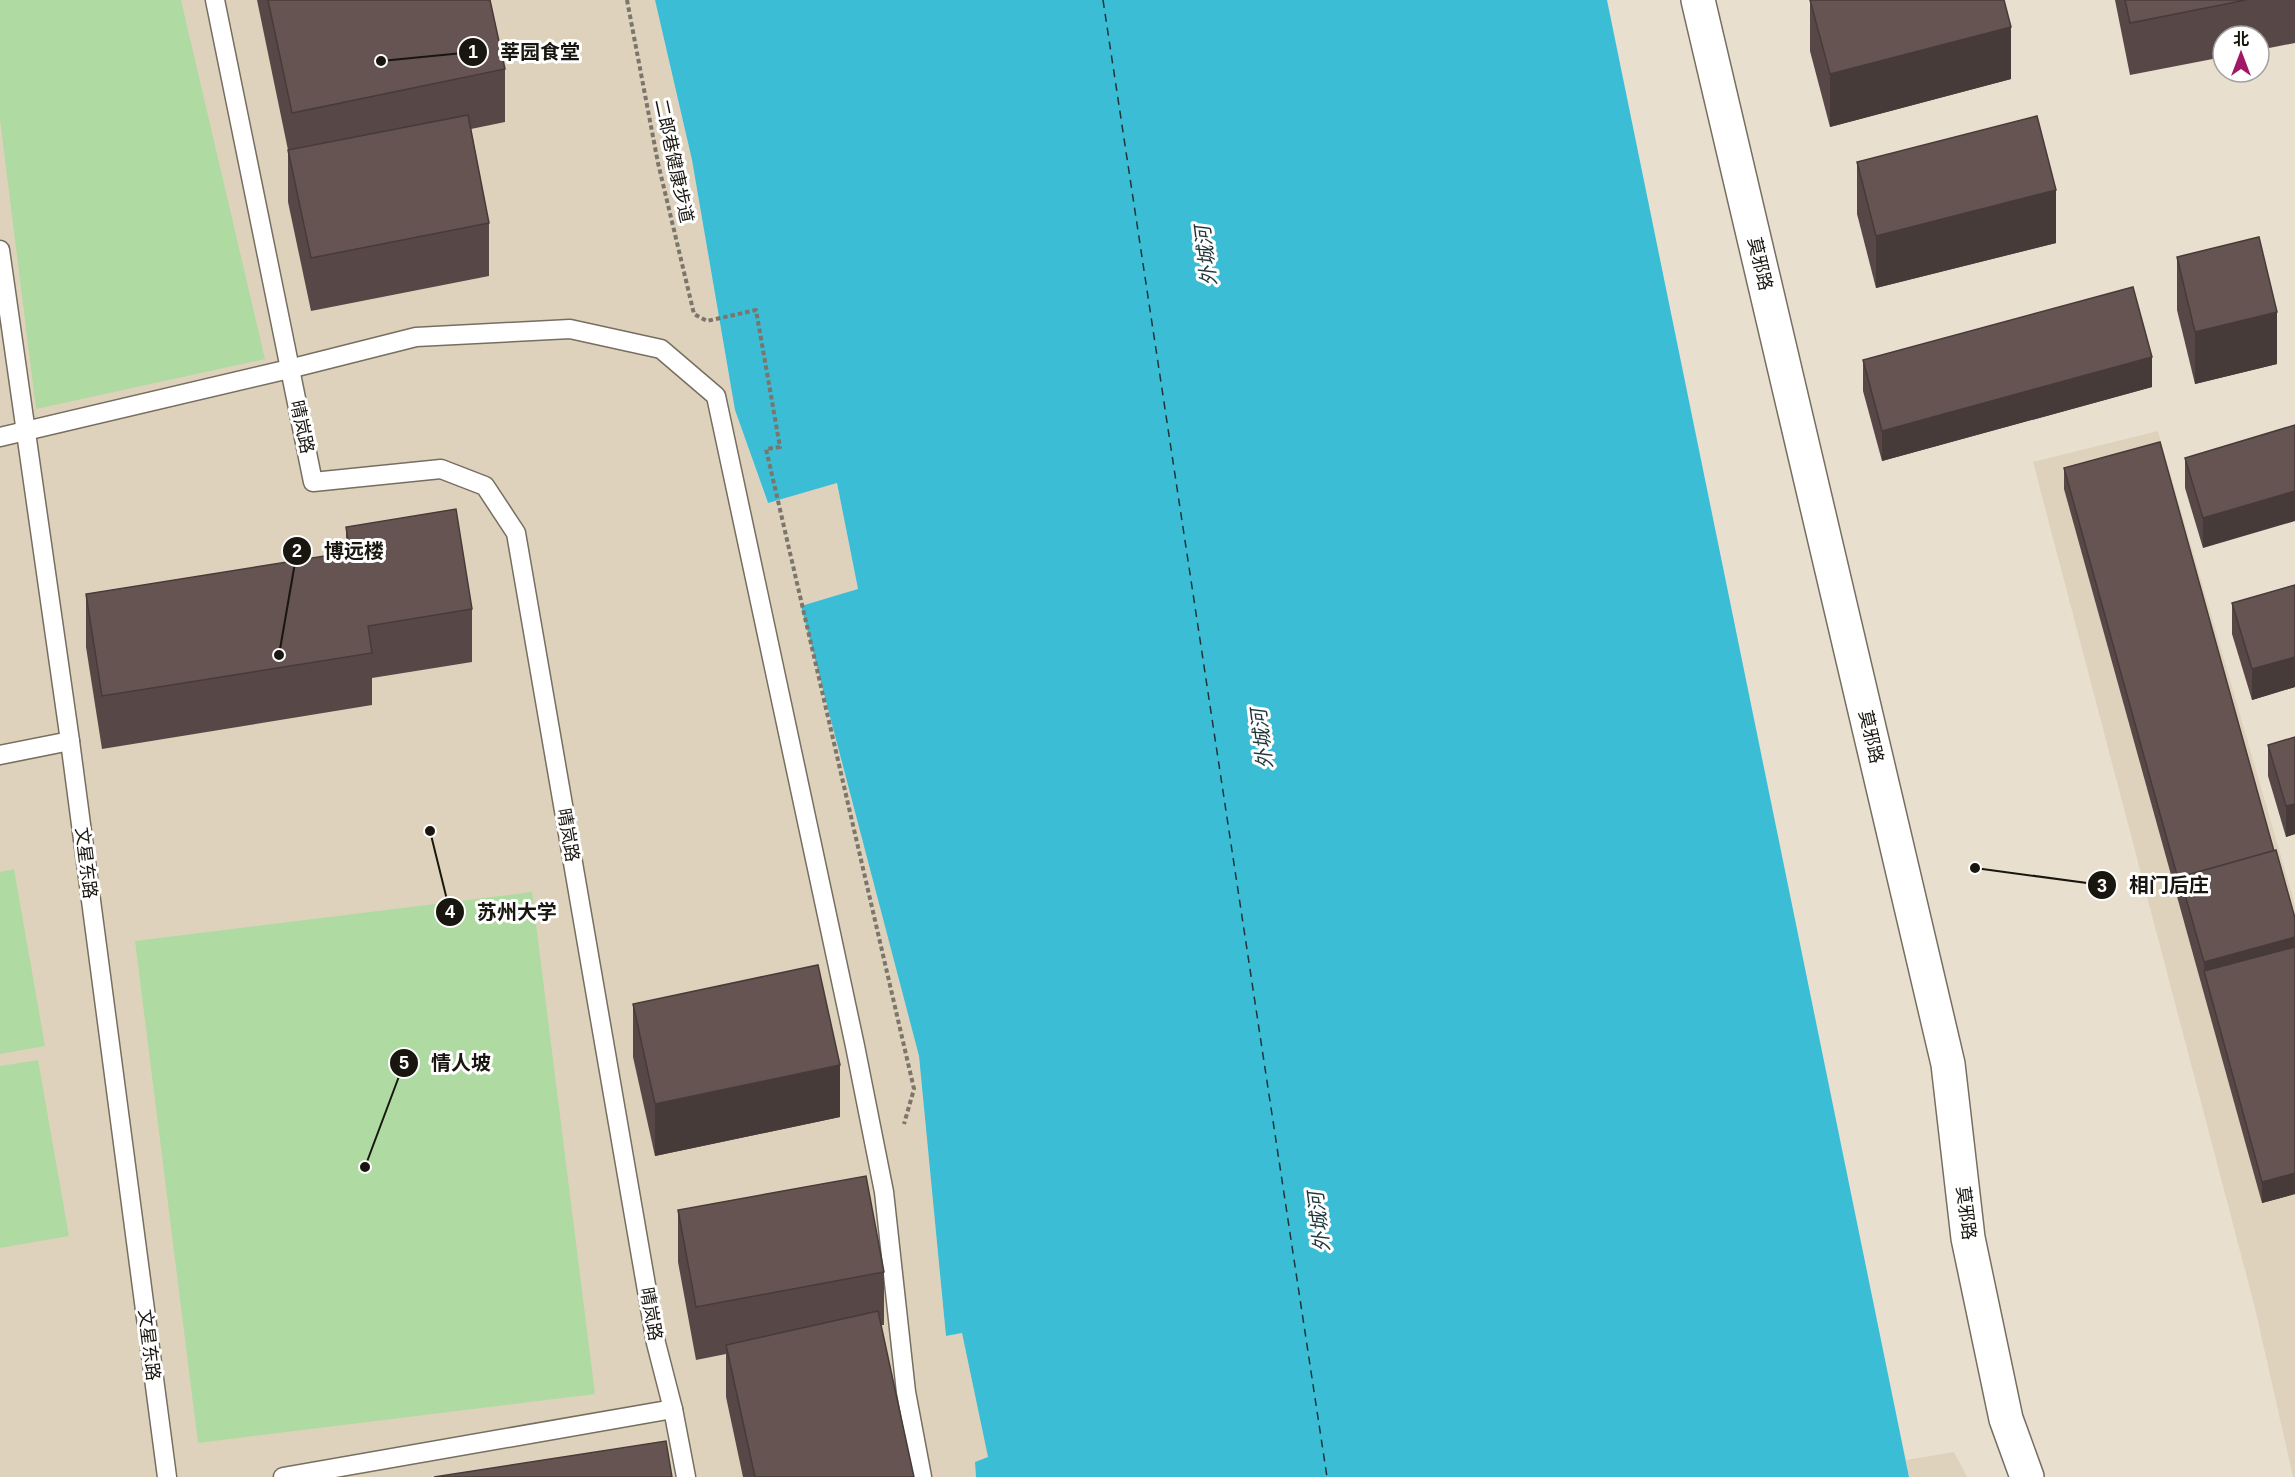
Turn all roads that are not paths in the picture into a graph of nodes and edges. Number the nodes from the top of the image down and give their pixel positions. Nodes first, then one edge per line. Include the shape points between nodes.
1 (215, 0) edge
2 (1698, 0) edge
3 (0, 250) edge
4 (289, 369) junction
5 (25, 431) junction
6 (0, 437) edge
7 (70, 741) junction
8 (0, 754) edge
9 (673, 1409) junction
10 (167, 1477) edge
11 (283, 1477) edge
12 (686, 1477) edge
13 (922, 1477) edge
14 (2027, 1477) edge

1 - 4 lane
2 - 14 main road, 莫邪路 via 1948,1064 1968,1238 2006,1419
3 - 5 lane, 文星东路
4 - 5 lane
4 - 9 lane, 晴岚路 via 313,482 441,470 484,486 516,533 656,1343
4 - 13 lane via 416,337 570,329 662,349 716,396 884,1192 906,1392
5 - 6 lane
5 - 7 lane, 文星东路
7 - 8 lane
7 - 10 lane, 文星东路
9 - 11 lane
9 - 12 lane, 晴岚路

